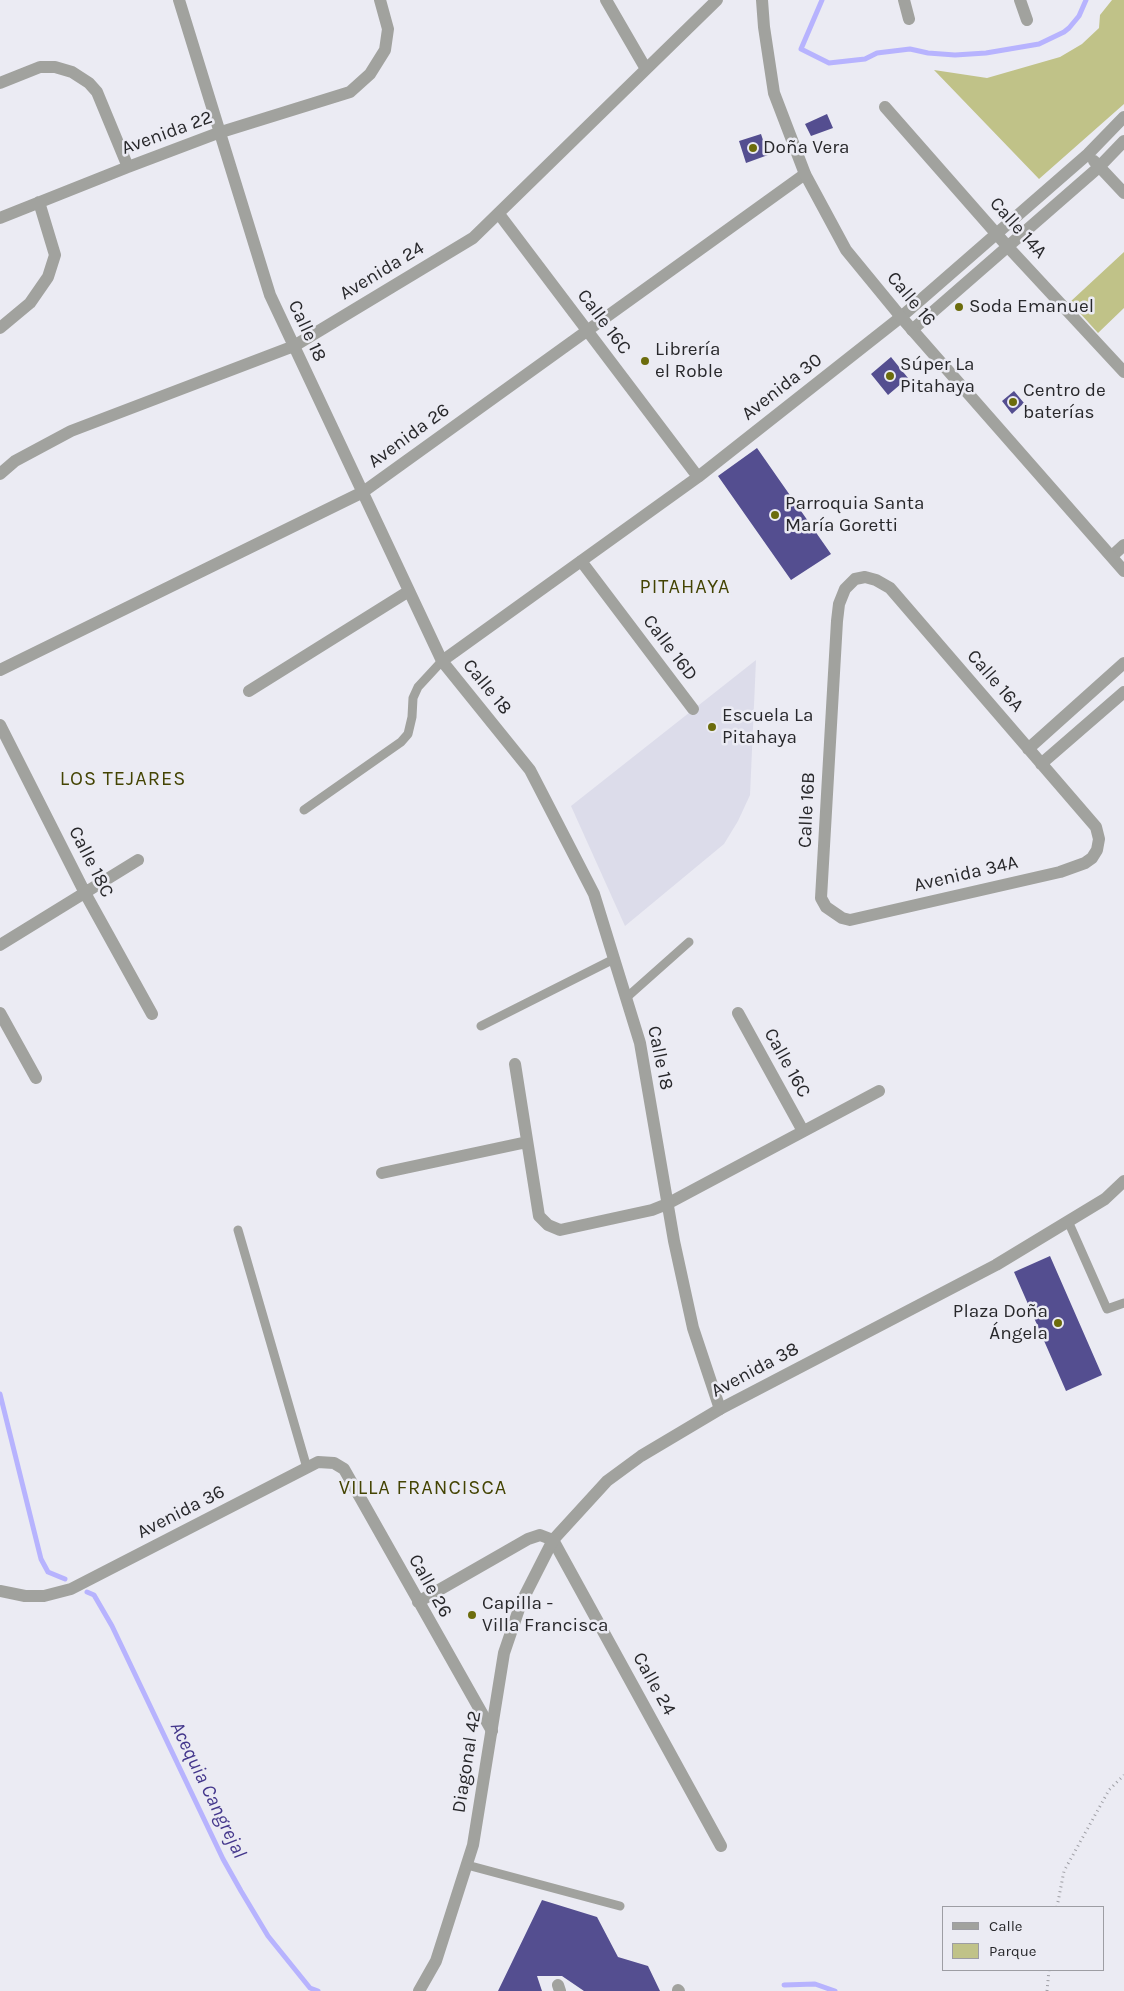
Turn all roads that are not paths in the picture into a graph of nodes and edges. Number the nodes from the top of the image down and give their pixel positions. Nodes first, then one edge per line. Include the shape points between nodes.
1 (179, 0) edge
2 (380, 0) edge
3 (606, 0) edge
4 (717, 0) edge
5 (762, 0) edge
6 (904, 0) edge
7 (1020, 0) edge
8 (909, 19) dead end
9 (1028, 20) dead end
10 (646, 69) junction
11 (0, 83) edge
12 (885, 108) dead end
13 (1124, 117) edge
14 (218, 133) junction
15 (1124, 142) edge
16 (1088, 154) junction
17 (128, 167) junction
18 (1099, 167) junction
19 (805, 174) junction
20 (1124, 194) edge
21 (39, 202) junction
22 (499, 214) junction
23 (0, 218) edge
24 (997, 234) junction
25 (1008, 247) junction
26 (900, 317) junction
27 (0, 328) edge
28 (912, 330) junction
29 (587, 331) junction
30 (294, 346) junction
31 (1124, 372) edge
32 (0, 474) edge
33 (698, 477) junction
34 (363, 492) junction
35 (1124, 545) edge
36 (1112, 556) junction
37 (581, 561) junction
38 (1124, 571) edge
39 (855, 579) joint
40 (409, 591) junction
41 (442, 661) junction
42 (1124, 663) edge
43 (0, 670) edge
44 (249, 691) dead end
45 (1124, 692) edge
46 (693, 709) dead end
47 (0, 725) edge
48 (1028, 749) junction
49 (1040, 764) junction
50 (304, 810) dead end
51 (1096, 828) joint
52 (138, 860) dead end
53 (84, 893) junction
54 (821, 898) joint
55 (689, 942) dead end
56 (0, 945) edge
57 (614, 958) junction
58 (626, 998) junction
59 (0, 1013) edge
60 (738, 1013) dead end
61 (152, 1014) dead end
62 (481, 1026) dead end
63 (515, 1064) dead end
64 (36, 1078) dead end
65 (879, 1092) dead end
66 (803, 1131) junction
67 (527, 1142) junction
68 (382, 1173) dead end
69 (1124, 1181) edge
70 (667, 1204) junction
71 (1068, 1221) junction
72 (238, 1230) dead end
73 (1124, 1302) edge
74 (720, 1409) junction
75 (334, 1463) joint
76 (307, 1468) junction
77 (553, 1540) junction
78 (0, 1591) edge
79 (418, 1602) junction
80 (492, 1731) junction
81 (721, 1846) dead end
82 (467, 1865) junction
83 (620, 1906) dead end
84 (419, 1991) edge

1 - 14 street, Calle 18
2 - 14 street, Avenida 22 via 388,29 385,50 370,74 350,92
3 - 10 street
4 - 10 street, Avenida 24
5 - 19 street, Calle 16 via 774,93
6 - 8 street
7 - 9 street
10 - 22 street, Avenida 24
11 - 17 street via 40,67 72,72 96,92
12 - 24 street, Calle 14A
13 - 16 street, Avenida 30
14 - 17 street, Avenida 22
14 - 30 street, Calle 18 via 270,295
15 - 18 street
16 - 18 street
16 - 24 street, Avenida 30
17 - 21 street, Avenida 22
18 - 20 street
18 - 25 street
19 - 26 street, Calle 16 via 846,250
19 - 29 street, Avenida 26
21 - 23 street, Avenida 22
21 - 27 street via 55,256 48,277 30,303
22 - 29 street, Calle 16C
22 - 30 street, Avenida 24 via 473,238
24 - 25 street, Calle 14A
24 - 26 street, Avenida 30
25 - 28 street
25 - 31 street, Calle 14A
26 - 28 street, Calle 16
26 - 33 street, Avenida 30
28 - 36 street, Calle 16
29 - 33 street, Calle 16C
29 - 34 street, Avenida 26
30 - 32 street, Avenida 24 via 71,431 15,461
30 - 34 street, Calle 18
33 - 37 street, Avenida 30
34 - 40 street, Calle 18
34 - 43 street, Avenida 26
35 - 36 street
36 - 38 street, Calle 16
37 - 41 street, Avenida 30
37 - 46 street, Calle 16D
39 - 48 street, Calle 16A via 865,577 890,588
39 - 54 street, Calle 16B via 845,589 837,621
40 - 41 street, Calle 18
40 - 44 street
41 - 50 lane via 418,687 413,698 408,734 401,742
41 - 57 street, Calle 18 via 530,770 594,894
42 - 48 street
45 - 49 street
47 - 53 street, Calle 18C
48 - 49 street, Calle 16A
49 - 51 street, Calle 16A
51 - 54 street, Avenida 34A via 1099,839 1092,858 1060,872 850,920 834,914
52 - 53 street
53 - 56 street
53 - 61 street, Calle 18C
55 - 58 lane
57 - 58 street, Calle 18
57 - 62 lane
58 - 70 street, Calle 18 via 640,1043
59 - 64 street
60 - 66 street, Calle 16C
63 - 67 street
65 - 66 street
66 - 70 street
67 - 68 street
67 - 70 street via 539,1216 548,1226 560,1230
69 - 71 street, Avenida 38 via 1105,1199
70 - 74 street, Calle 18 via 693,1328
71 - 73 lane via 1107,1309
71 - 74 street, Avenida 38 via 996,1265
72 - 76 lane
74 - 77 street, Avenida 38 via 641,1456 607,1481
75 - 76 street, Avenida 36 via 318,1462
75 - 79 street, Calle 26 via 344,1469
76 - 78 street, Avenida 36 via 71,1589 44,1596
77 - 79 street via 540,1535 528,1539
77 - 80 street, Diagonal 42 via 520,1603 504,1653
77 - 81 street, Calle 24
79 - 80 street, Calle 26
80 - 82 street, Diagonal 42
82 - 83 lane
82 - 84 street, Diagonal 42 via 436,1961

